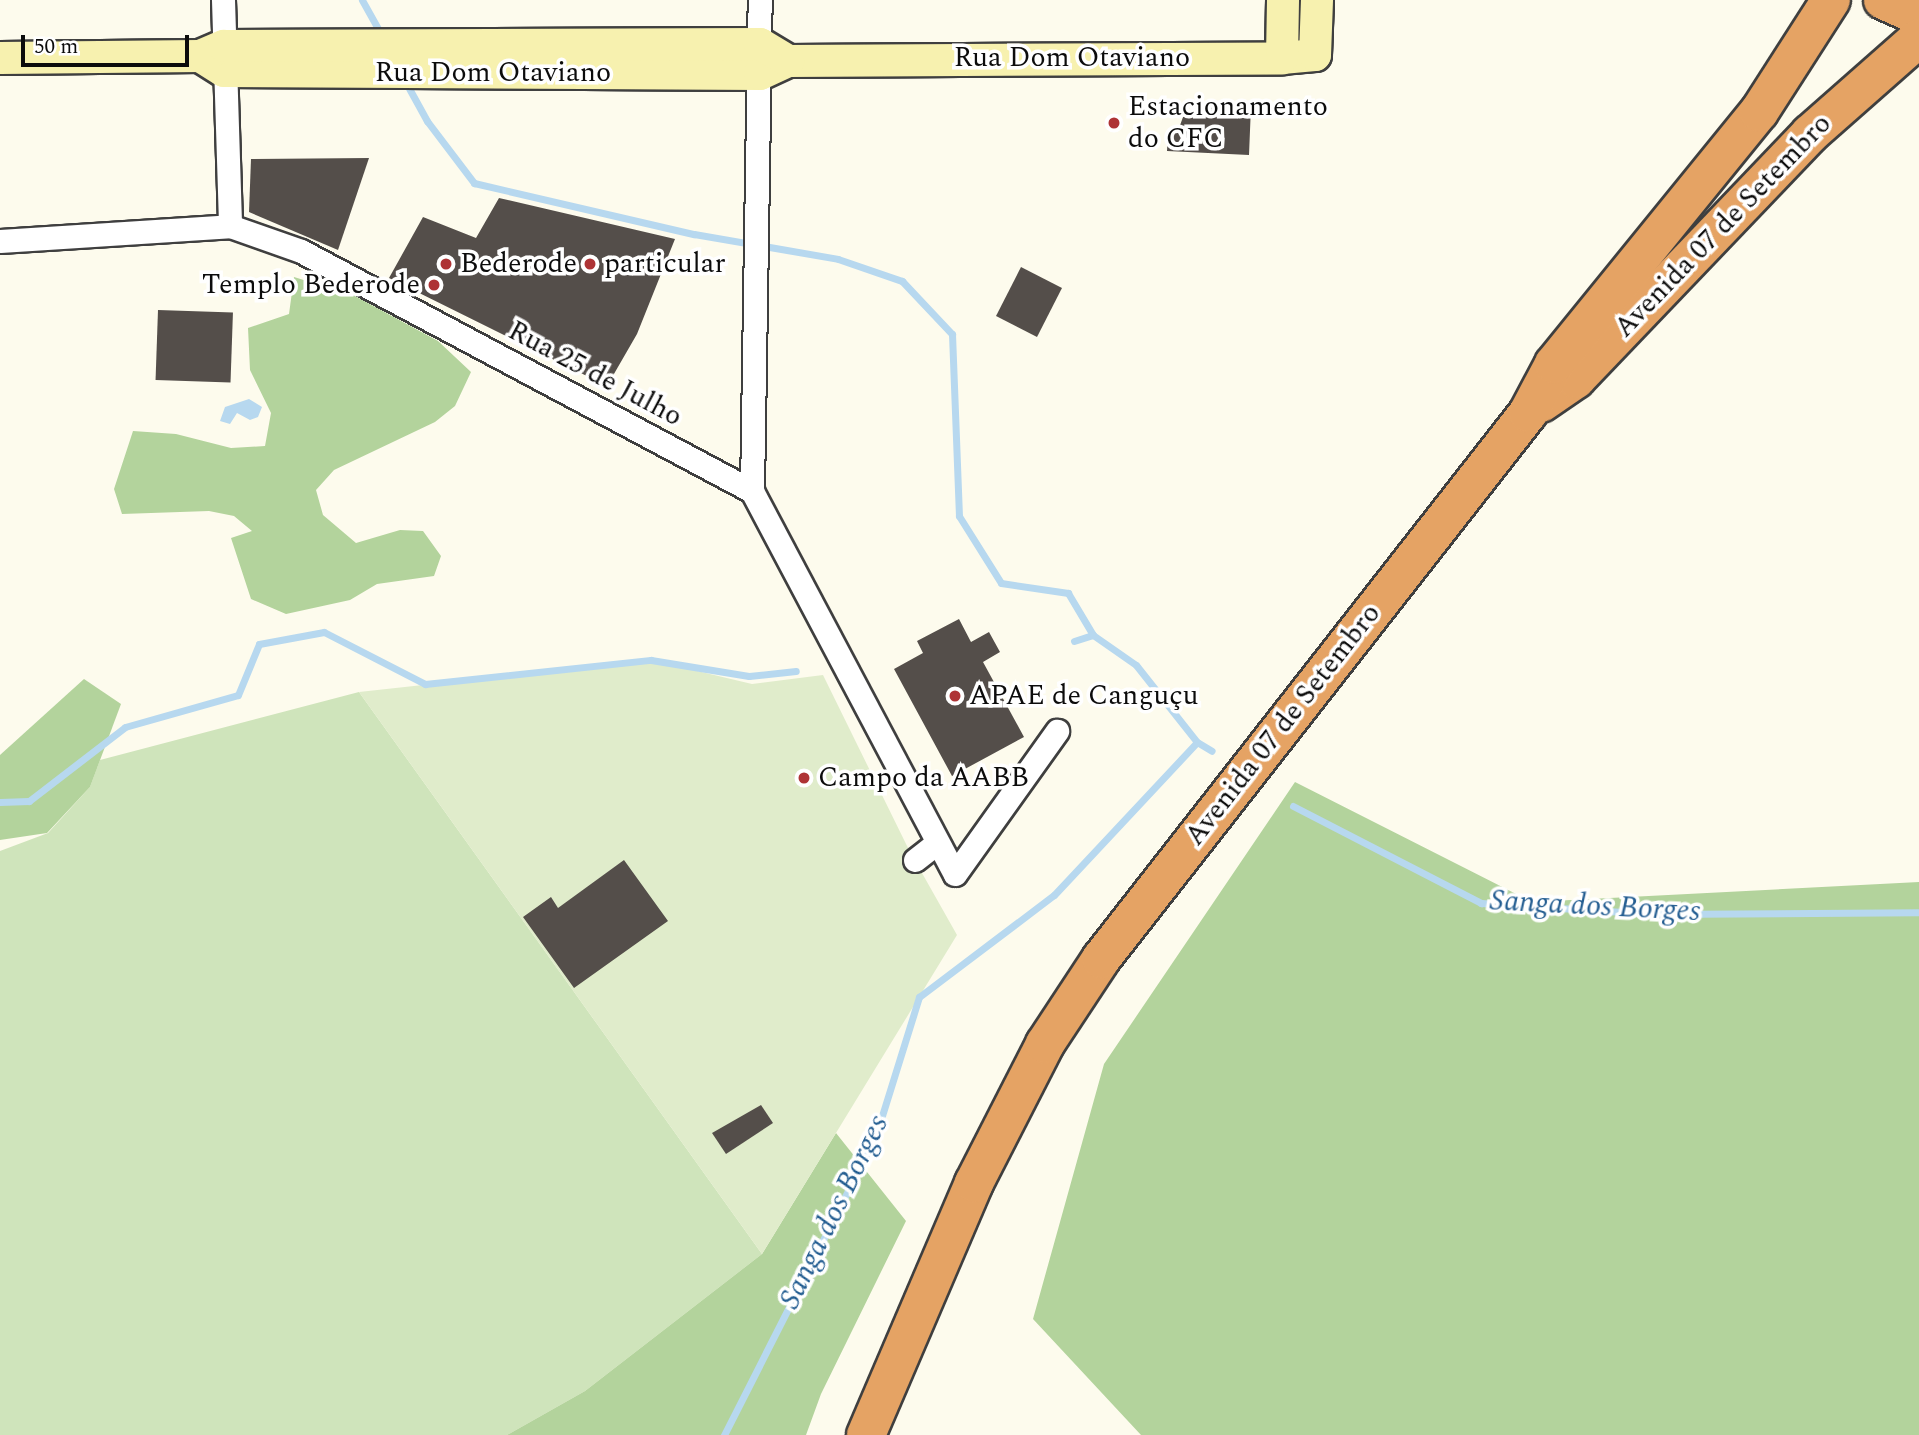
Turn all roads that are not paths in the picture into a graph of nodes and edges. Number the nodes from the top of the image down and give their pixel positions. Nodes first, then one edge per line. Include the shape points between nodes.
1 (223, 0) edge
2 (760, 0) edge
3 (1283, 0) edge
4 (1317, 0) edge
5 (1831, 0) edge
6 (1883, 0) edge
7 (1919, 16) edge
8 (1919, 38) edge
9 (0, 58) edge
10 (216, 58) junction
11 (1282, 58) junction
12 (769, 60) junction
13 (230, 226) junction
14 (0, 241) edge
15 (1528, 413) junction
16 (752, 491) junction
17 (1058, 731) dead end
18 (937, 843) junction
19 (915, 860) dead end
20 (866, 1435) edge

1 - 10 street
2 - 12 street
3 - 11 street
4 - 11 street, Rua Dom Otaviano via 1315,55
5 - 15 highway, Avenida 07 de Setembro via 1759,112 1554,364
6 - 7 highway
8 - 15 highway, Avenida 07 de Setembro via 1745,198 1576,379
9 - 10 street, Rua Dom Otaviano
10 - 12 street, Rua Dom Otaviano
10 - 13 street
11 - 12 street, Rua Dom Otaviano
12 - 16 street
13 - 14 street, Rua 25 de Julho
13 - 16 street, Rua 25 de Julho via 301,251
15 - 20 highway, Avenida 07 de Setembro via 1117,939 1045,1044 974,1183
16 - 18 street
17 - 18 street via 960,873 951,871
18 - 19 street

